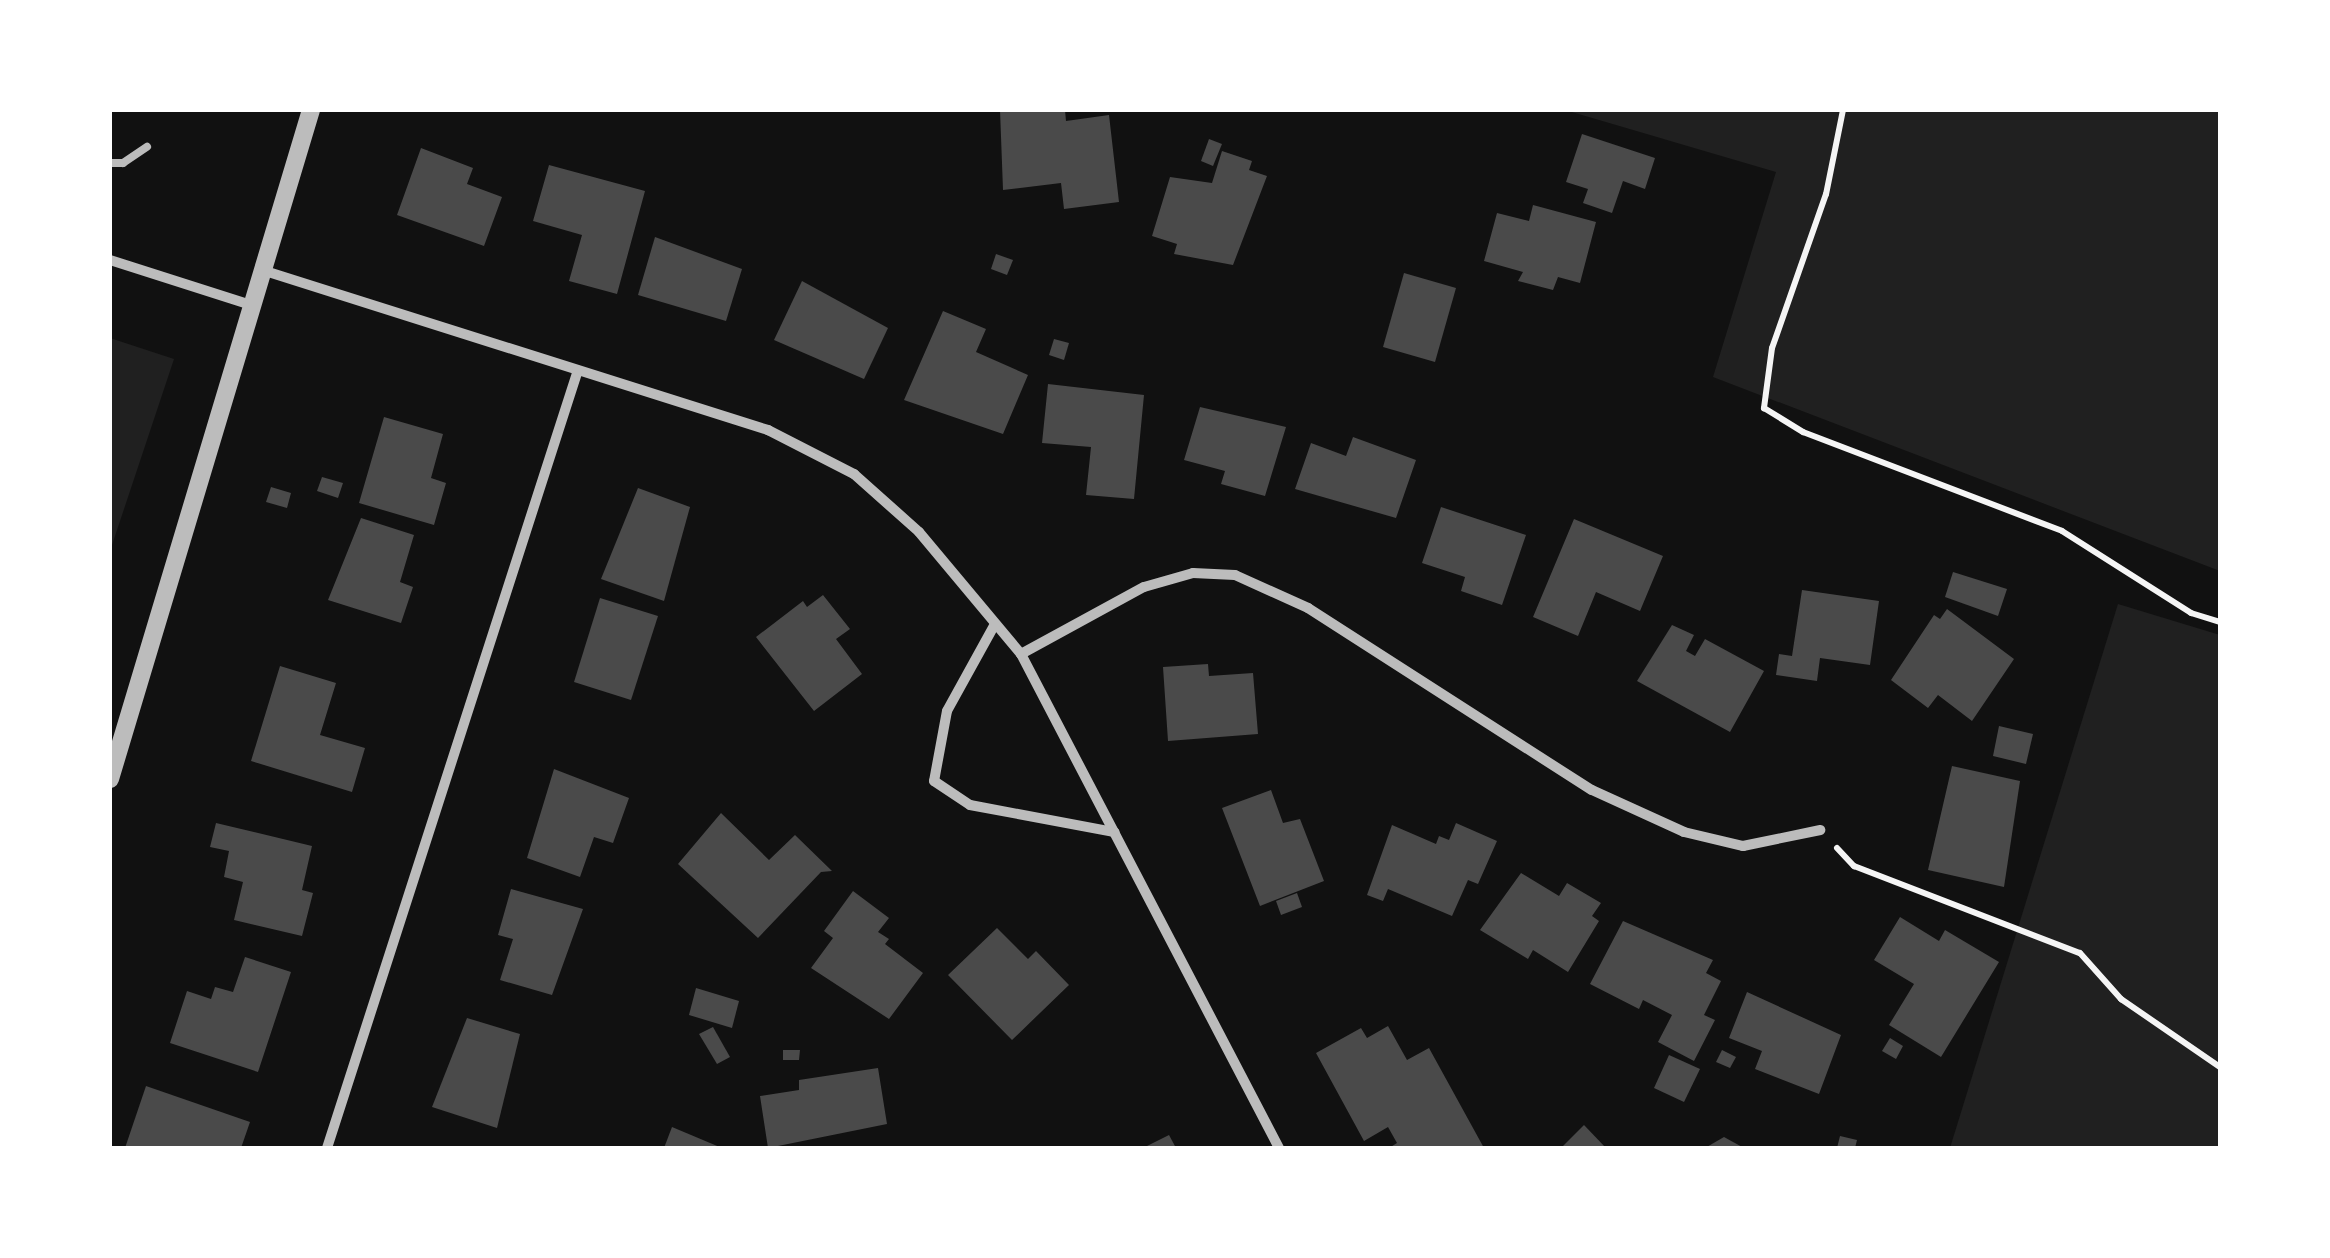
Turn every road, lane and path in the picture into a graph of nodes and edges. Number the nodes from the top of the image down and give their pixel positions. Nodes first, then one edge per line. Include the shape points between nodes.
1 (311, 110) edge
2 (1843, 110) edge
3 (147, 148) dead end
4 (110, 163) edge
5 (110, 260) edge
6 (262, 270) junction
7 (250, 305) junction
8 (578, 370) junction
9 (2220, 622) edge
10 (996, 624) junction
11 (1020, 654) junction
12 (110, 779) edge
13 (1820, 830) joint
14 (1114, 832) junction
15 (2220, 1067) edge
16 (326, 1148) edge
17 (1279, 1148) edge

1 - 6 street
2 - 9 path via 1826,194 1772,348 1764,408 1803,432 2062,531 2191,613
3 - 4 lane via 123,164
5 - 7 street
6 - 7 street
6 - 8 street
7 - 12 street
8 - 10 street via 768,430 854,474 920,532
8 - 16 street
10 - 11 street
10 - 14 street via 948,711 934,781 970,805
11 - 13 street via 1144,587 1193,573 1234,575 1308,608 1592,790 1684,832 1743,846
11 - 14 street
13 - 15 path via 1854,866 2080,954 2121,999
14 - 17 street

